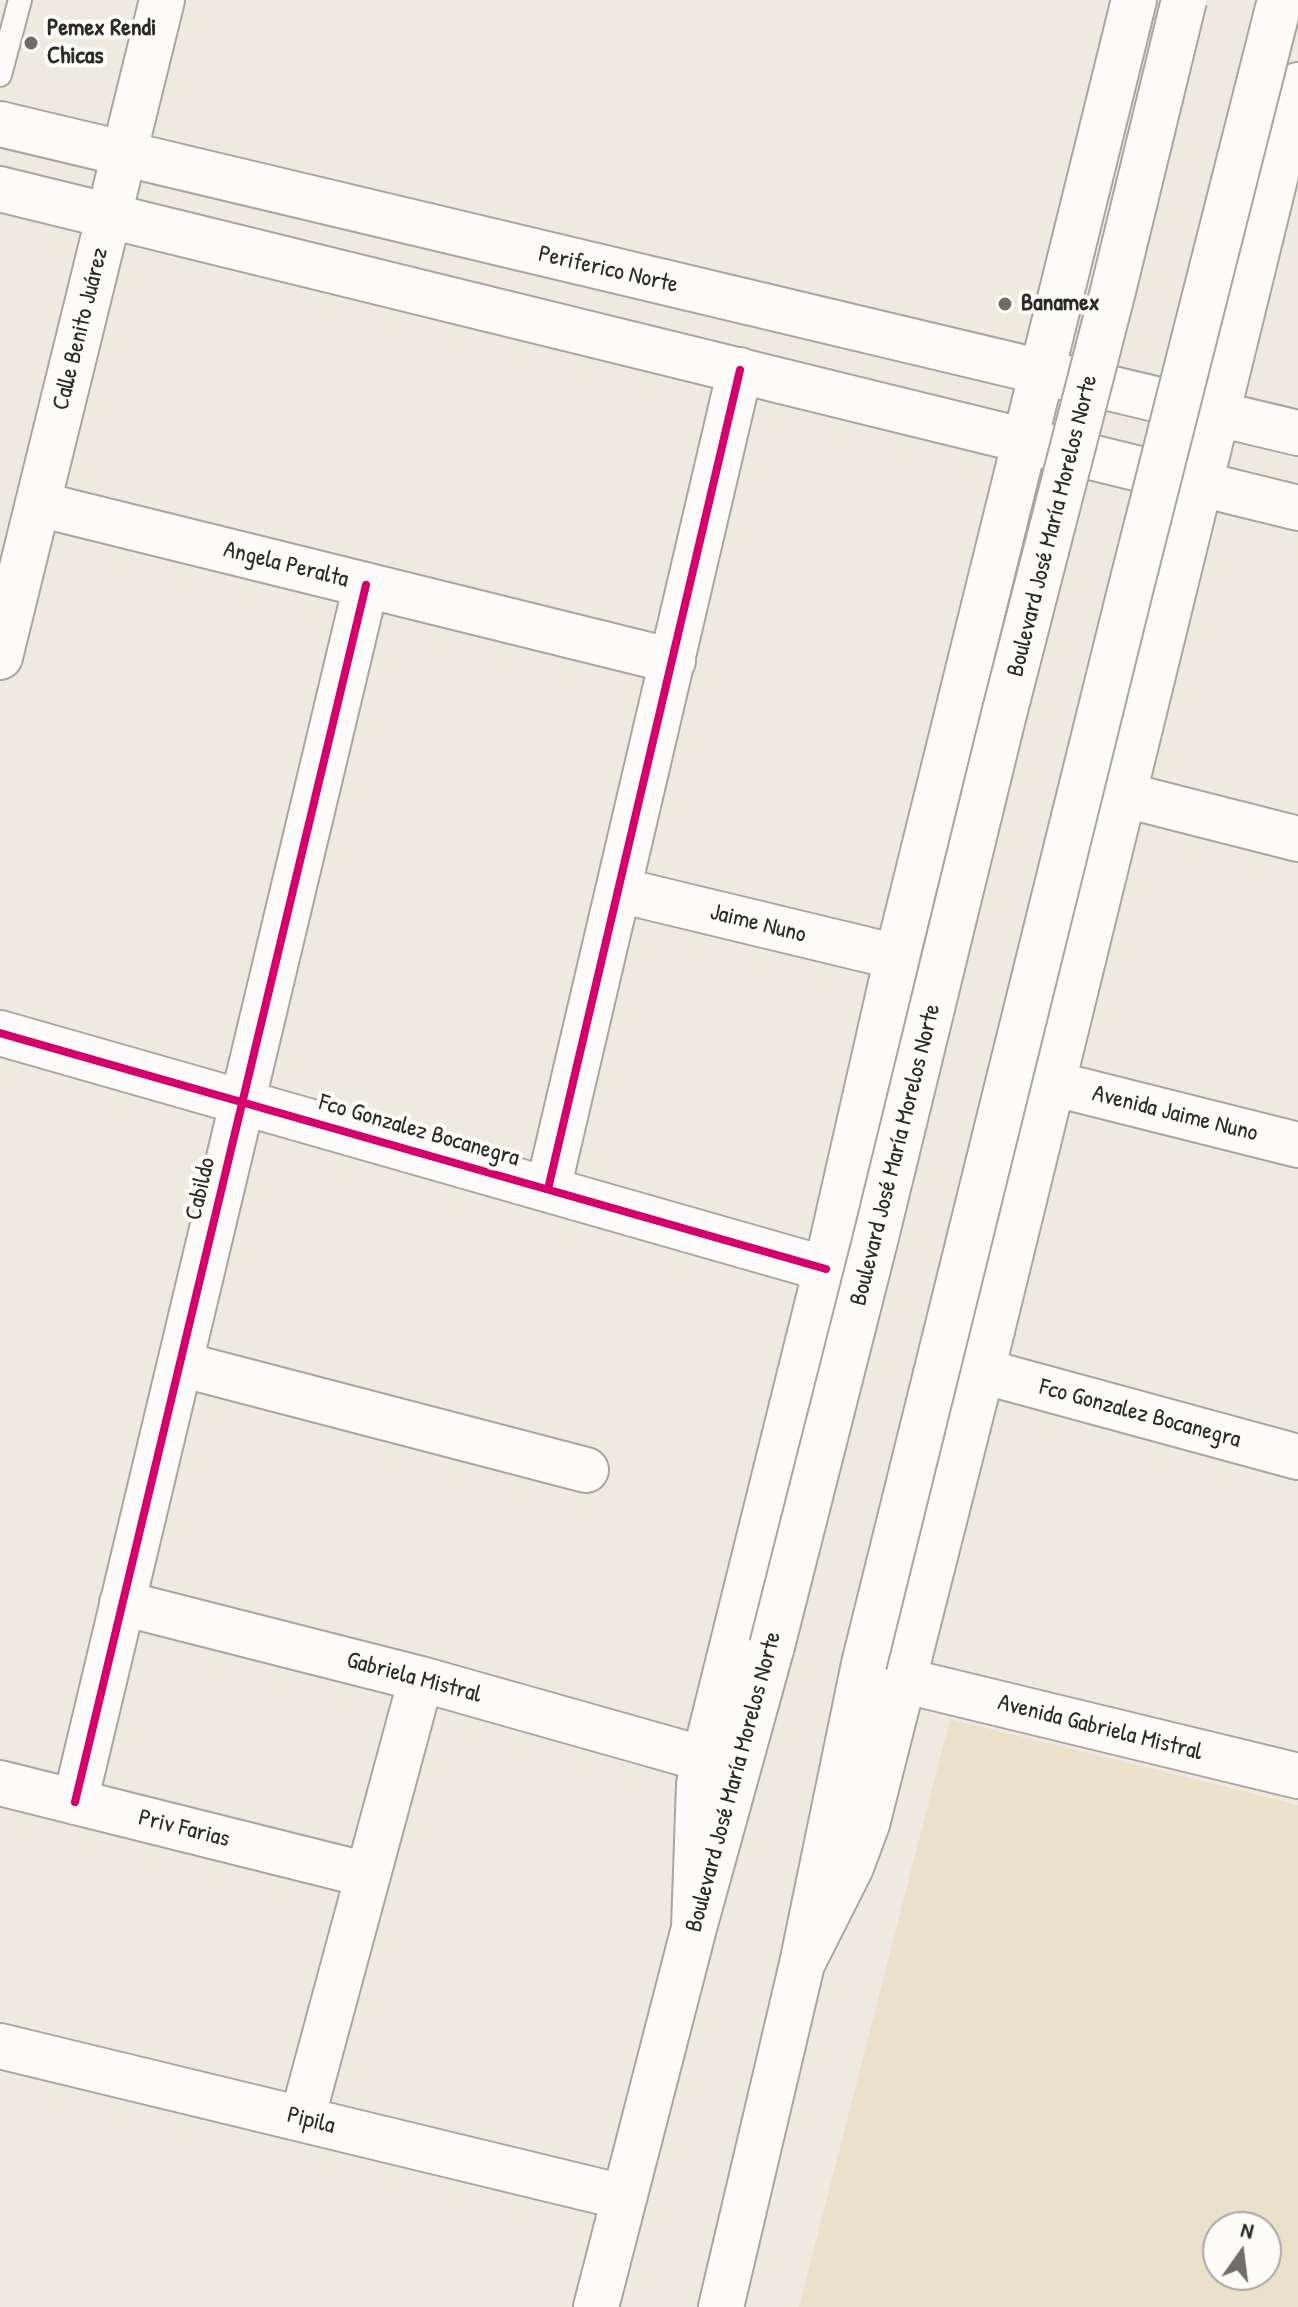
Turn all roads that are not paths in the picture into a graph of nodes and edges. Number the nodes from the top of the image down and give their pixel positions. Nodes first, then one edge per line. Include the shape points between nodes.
1 (20, 0) edge
2 (162, 0) edge
3 (1134, 0) edge
4 (1184, 0) edge
5 (1280, 0) edge
6 (0, 75) edge
7 (1298, 85) edge
8 (0, 124) edge
9 (124, 154) junction
10 (1290, 154) edge
11 (0, 189) edge
12 (108, 216) junction
13 (740, 370) junction
14 (1040, 372) junction
15 (1217, 413) junction
16 (1298, 433) edge
17 (1024, 441) junction
18 (1201, 484) junction
19 (38, 504) junction
20 (1298, 508) edge
21 (366, 585) junction
22 (0, 657) edge
23 (673, 661) junction
24 (1125, 795) junction
25 (1298, 839) edge
26 (619, 890) junction
27 (897, 957) junction
28 (0, 1033) edge
29 (1051, 1083) junction
30 (242, 1102) junction
31 (1298, 1145) edge
32 (548, 1189) junction
33 (826, 1269) junction
34 (180, 1364) junction
35 (982, 1371) junction
36 (1298, 1457) edge
37 (586, 1470) dead end
38 (122, 1603) junction
39 (883, 1672) junction
40 (421, 1679) junction
41 (704, 1759) junction
42 (1298, 1776) edge
43 (0, 1783) edge
44 (75, 1802) junction
45 (368, 1875) junction
46 (694, 1928) junction
47 (0, 2046) edge
48 (302, 2119) junction
49 (623, 2197) junction
50 (596, 2307) edge
51 (721, 2307) edge

1 - 6 lane
2 - 9 main road, Calle Benito Juárez
3 - 14 main road
4 - 46 main road, Boulevard José María Morelos Norte, bridge via 875,1241
5 - 39 main road, bridge via 1133,575
7 - 10 main road
8 - 9 main road, Periferico Norte
9 - 12 main road, Calle Benito Juárez
9 - 14 main road, Periferico Norte
10 - 15 main road
11 - 12 main road
12 - 13 main road
12 - 19 main road, Calle Benito Juárez
13 - 17 main road
13 - 23 main road
14 - 15 main road, Periferico Norte
14 - 17 main road
15 - 16 main road, Periferico Norte
15 - 18 main road
17 - 18 main road
17 - 27 main road
18 - 20 main road
18 - 24 main road
19 - 21 main road, Angela Peralta
19 - 22 main road, Calle Benito Juárez
21 - 23 main road, Angela Peralta
21 - 30 main road, Cabildo
23 - 26 main road
24 - 25 main road
24 - 29 main road
26 - 27 main road, Jaime Nuno
26 - 32 main road
27 - 33 main road
28 - 30 main road, Fco Gonzalez Bocanegra
29 - 31 main road, Avenida Jaime Nuno
29 - 35 main road
30 - 32 main road, Fco Gonzalez Bocanegra
30 - 34 main road, Cabildo
32 - 33 main road, Fco Gonzalez Bocanegra
33 - 41 main road
34 - 37 main road
34 - 38 main road, Cabildo
35 - 36 main road, Fco Gonzalez Bocanegra
35 - 39 main road
38 - 40 main road, Gabriela Mistral
38 - 44 main road, Cabildo
39 - 42 main road, Avenida Gabriela Mistral
39 - 51 main road via 802,1964
40 - 41 main road, Gabriela Mistral
40 - 45 main road
41 - 46 main road
43 - 44 main road, Priv Farias
44 - 45 main road, Priv Farias
45 - 48 main road
46 - 49 main road, Boulevard José María Morelos Norte
47 - 48 main road, Pipila
48 - 49 main road, Pipila
49 - 50 main road, Boulevard José María Morelos Norte

